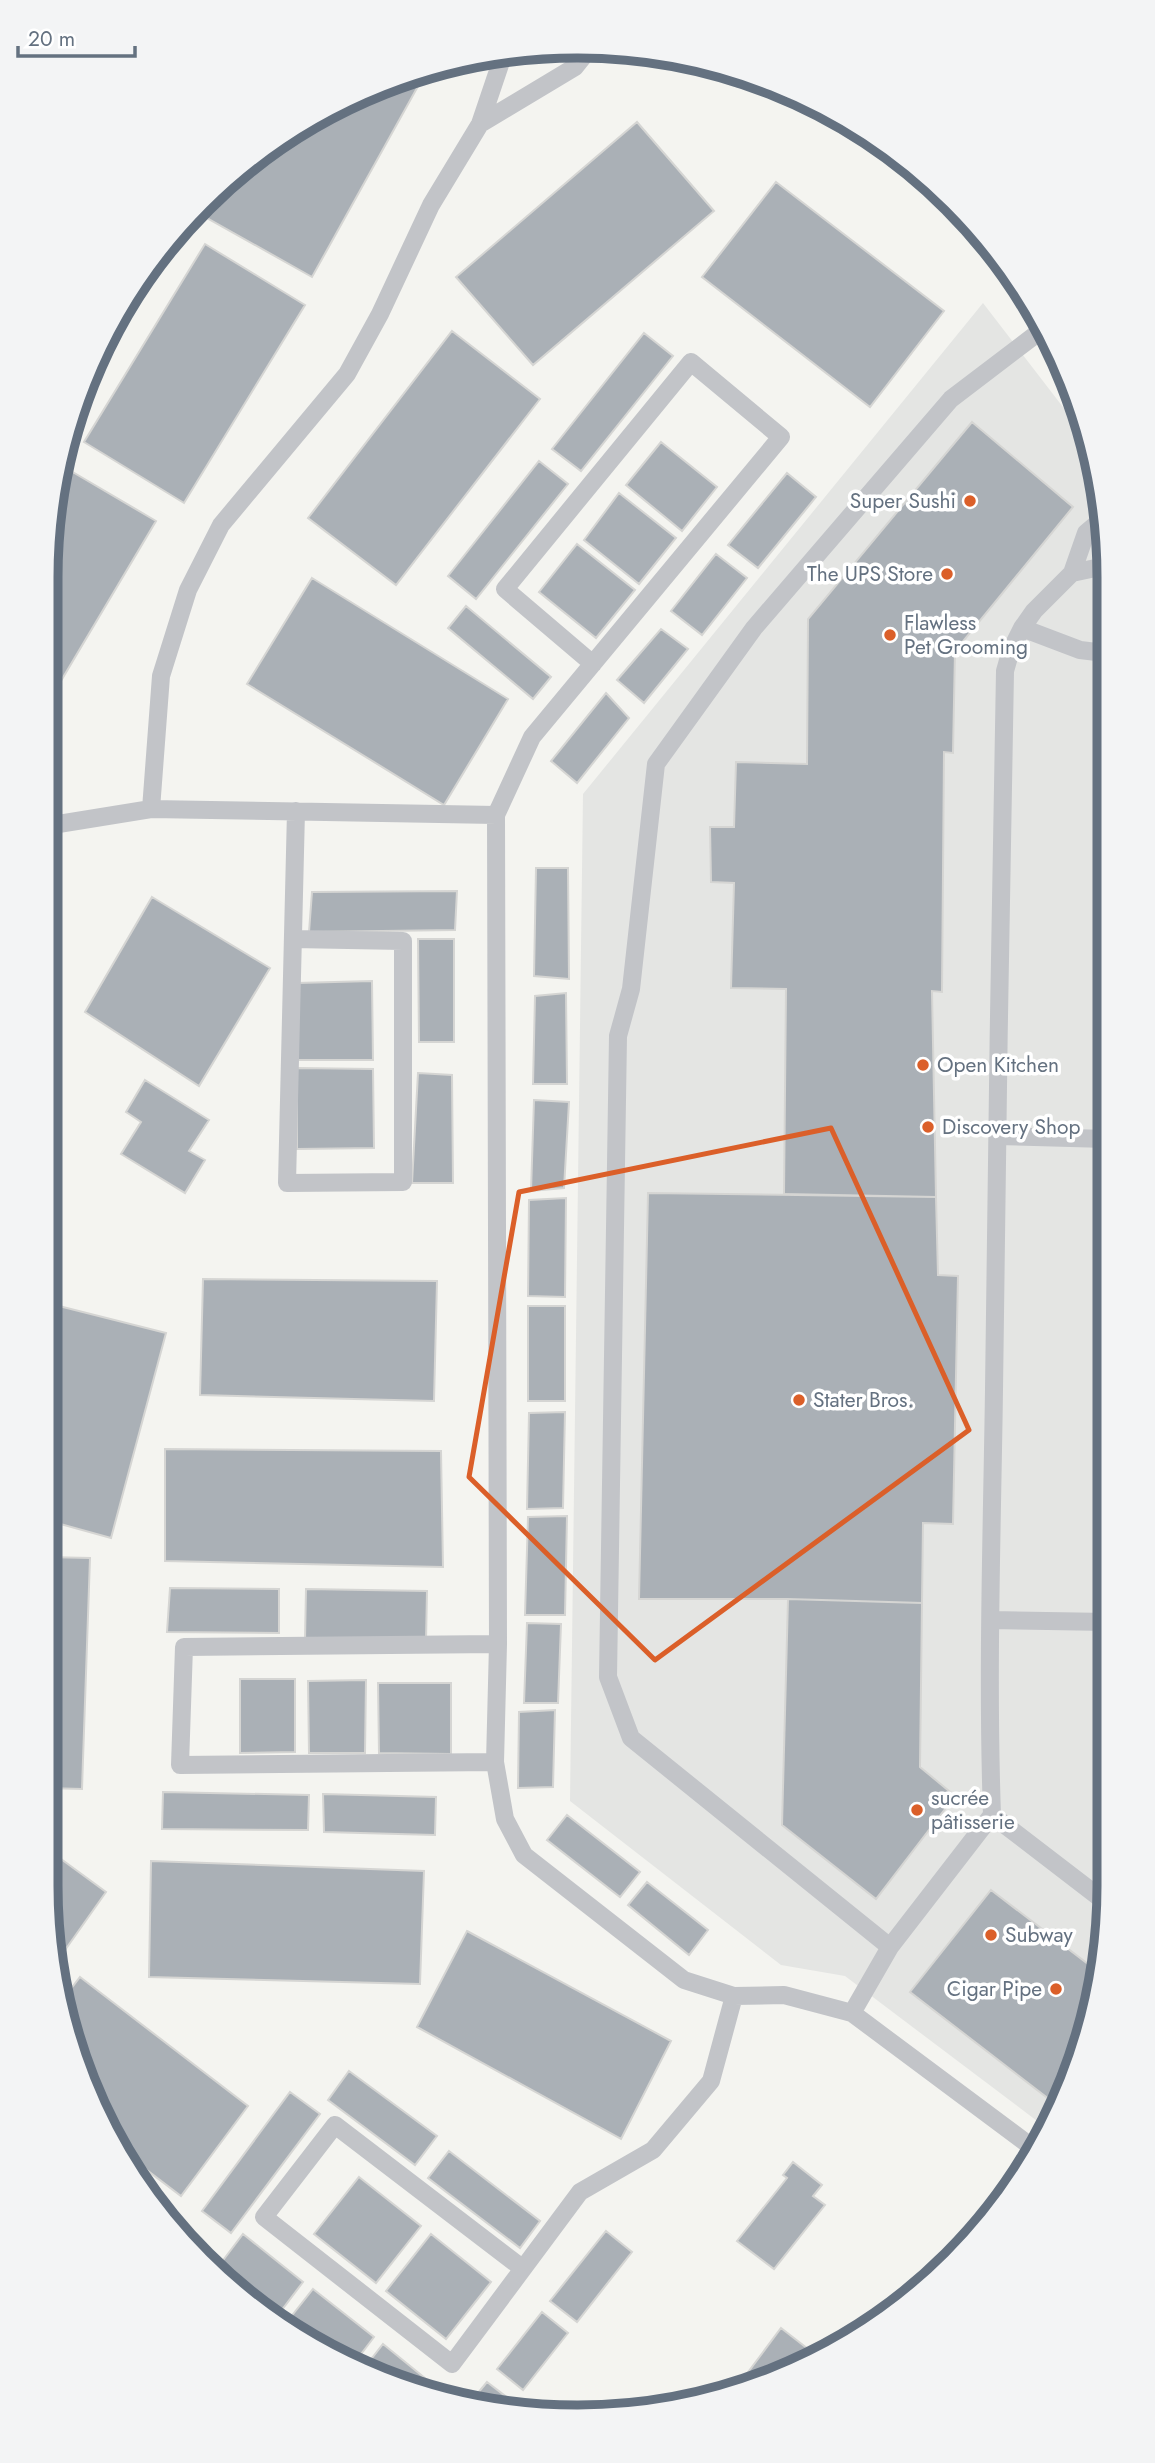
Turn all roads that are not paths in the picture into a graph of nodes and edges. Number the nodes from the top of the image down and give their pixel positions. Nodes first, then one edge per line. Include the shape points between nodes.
1 (582, 58) edge
2 (500, 64) edge
3 (480, 124) junction
4 (1037, 334) edge
5 (1094, 526) edge
6 (1097, 568) edge
7 (1072, 573) junction
8 (1022, 628) junction
9 (1097, 652) edge
10 (593, 664) junction
11 (151, 809) junction
12 (296, 811) junction
13 (496, 815) junction
14 (58, 824) edge
15 (293, 939) junction
16 (997, 1136) junction
17 (1097, 1139) edge
18 (991, 1620) junction
19 (1097, 1622) edge
20 (498, 1644) junction
21 (495, 1762) junction
22 (992, 1815) junction
23 (1097, 1895) edge
24 (890, 1947) junction
25 (734, 1996) junction
26 (852, 2013) junction
27 (1028, 2145) edge
28 (522, 2268) junction

1 - 3 lane
2 - 3 lane
3 - 11 lane via 431,205 347,374 221,525 188,590 161,676
4 - 24 lane via 951,399 754,628 656,764 631,989 618,1036 608,1677 631,1738
5 - 7 lane via 1086,533
6 - 7 lane
7 - 8 lane
8 - 9 lane
8 - 16 lane via 1005,671
10 - 10 lane via 781,437 691,362 505,589
10 - 13 lane via 532,737
11 - 12 lane
11 - 14 lane
12 - 13 lane
12 - 15 lane
13 - 20 lane
15 - 15 lane via 287,1183 403,1182 403,941
16 - 17 lane
16 - 18 lane
18 - 19 lane
18 - 22 lane
20 - 21 lane
20 - 21 lane via 184,1647 180,1765
21 - 25 lane via 505,1819 524,1855 684,1980
22 - 23 lane
22 - 24 lane
24 - 26 lane
25 - 26 lane via 784,1995
25 - 28 lane via 711,2081 653,2150 580,2192
26 - 27 lane
28 - 28 lane via 452,2364 264,2217 335,2125

